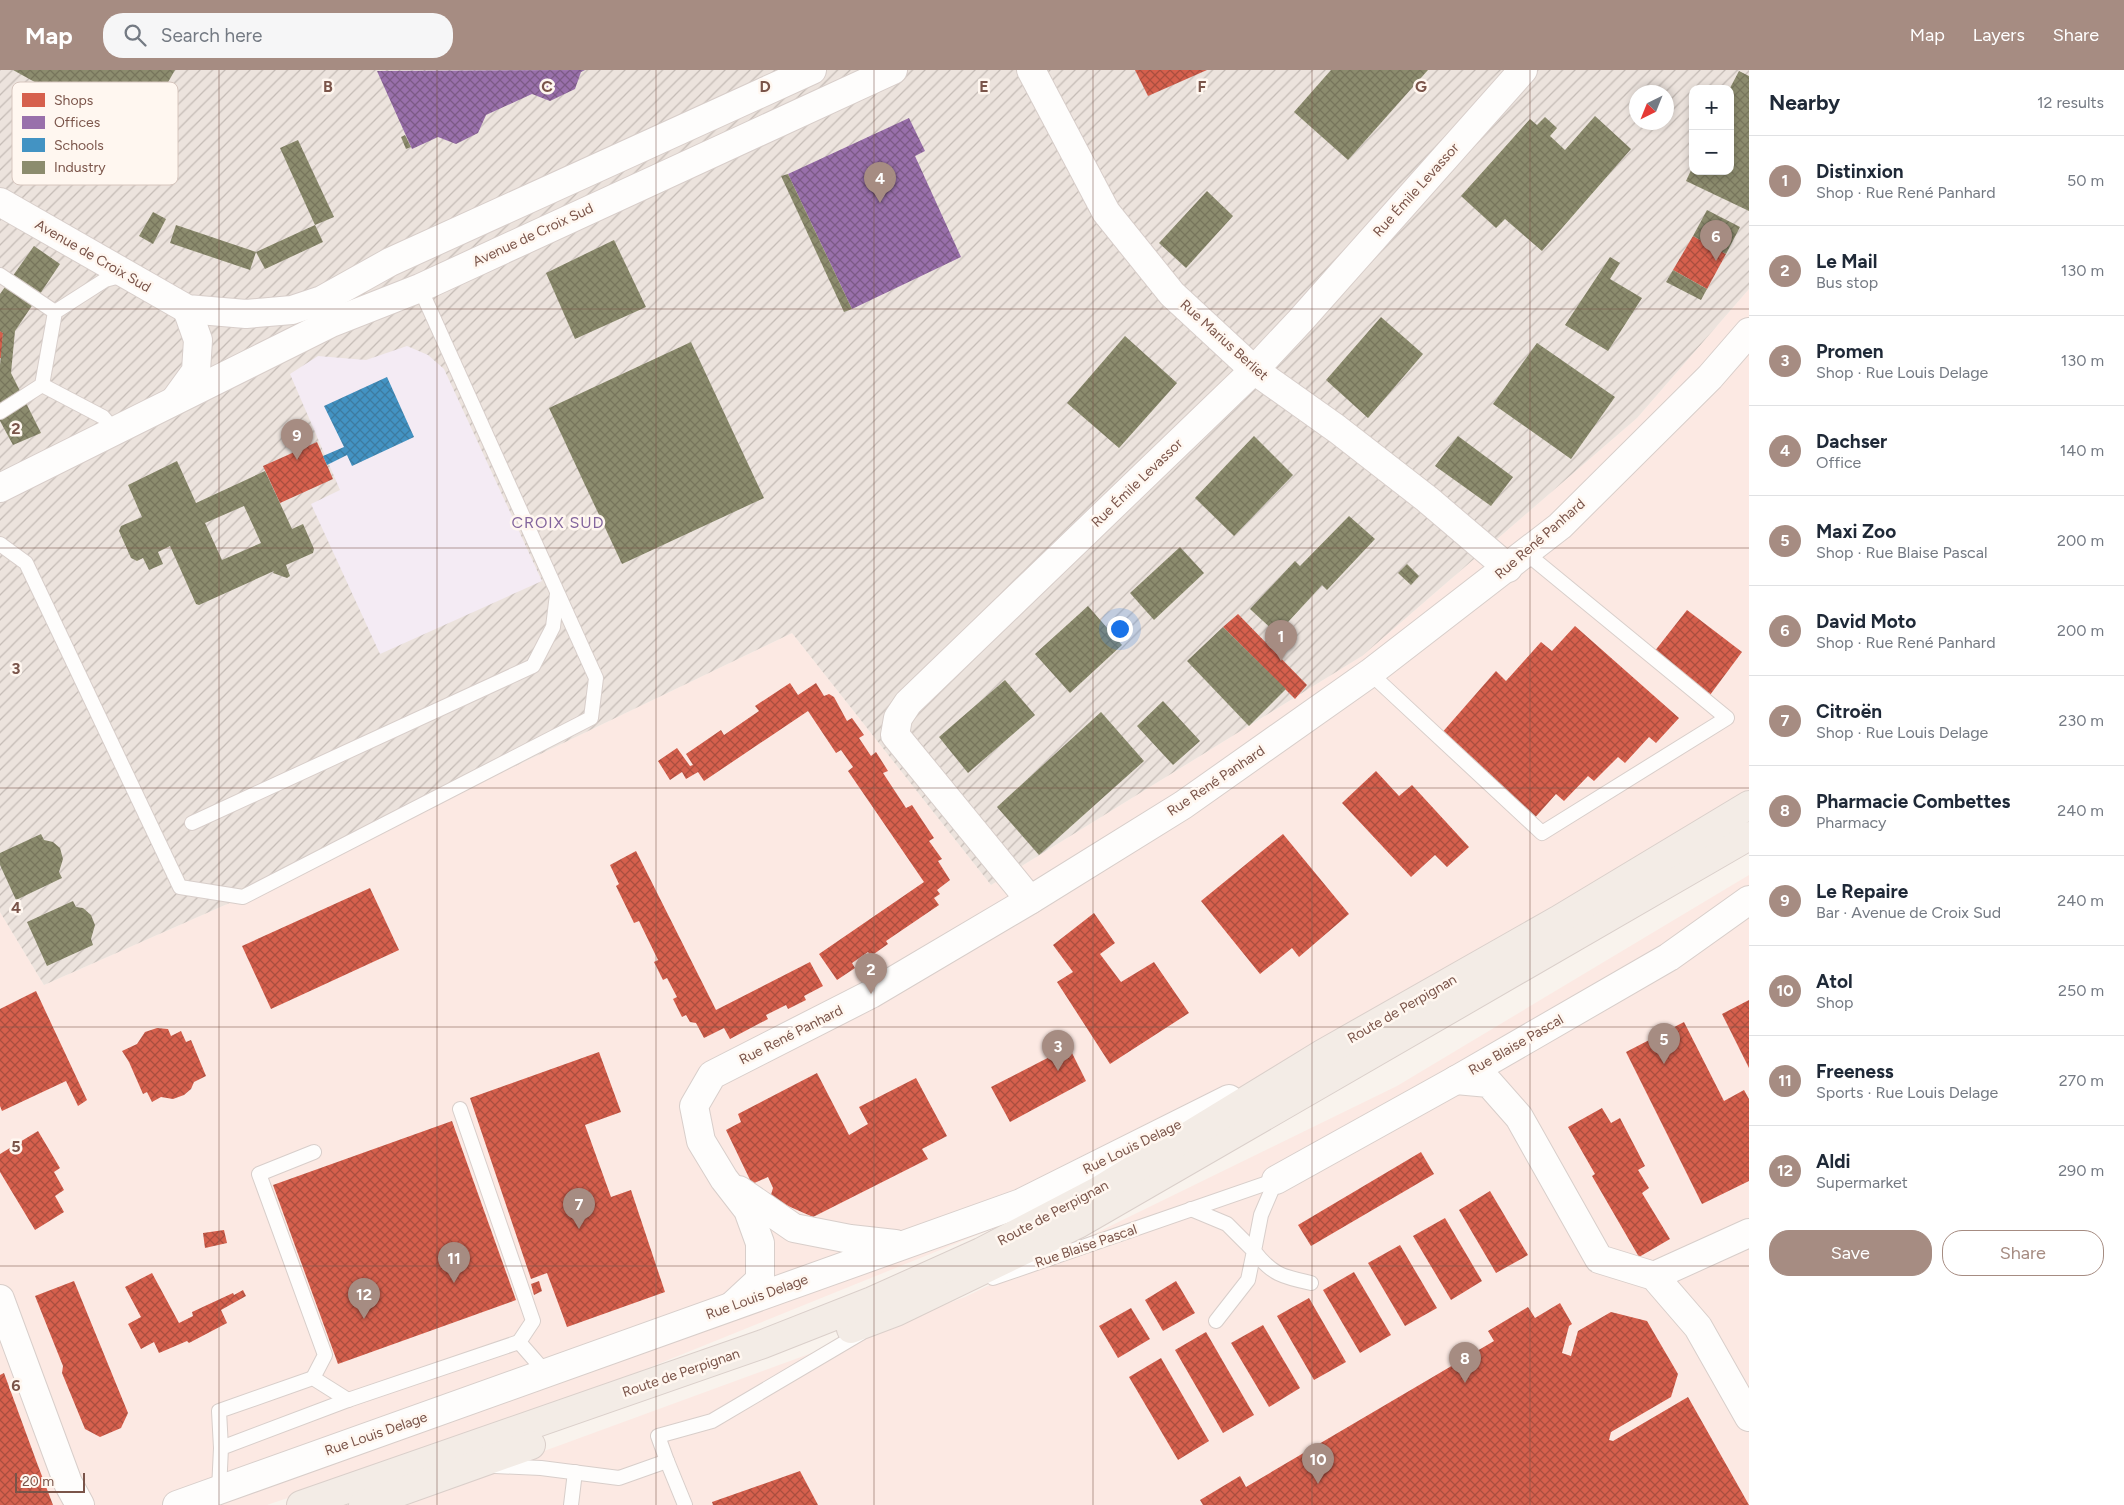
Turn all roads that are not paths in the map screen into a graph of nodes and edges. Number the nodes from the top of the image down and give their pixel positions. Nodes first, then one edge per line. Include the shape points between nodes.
1 (812, 70) edge
2 (893, 70) edge
3 (1031, 70) edge
4 (1523, 70) edge
5 (0, 202) edge
6 (124, 274) junction
7 (0, 275) edge
8 (420, 288) junction
9 (187, 309) junction
10 (55, 312) junction
11 (1749, 332) edge
12 (1254, 370) junction
13 (42, 384) junction
14 (174, 401) junction
15 (0, 412) edge
16 (115, 431) junction
17 (0, 488) edge
18 (0, 544) edge
19 (1517, 561) junction
20 (557, 593) junction
21 (1370, 673) junction
22 (1749, 805) edge
23 (192, 823) dead end
24 (1749, 836) edge
25 (1030, 900) junction
26 (1749, 900) edge
27 (1322, 1054) junction
28 (1456, 1080) junction
29 (460, 1109) dead end
30 (314, 1152) dead end
31 (724, 1179) junction
32 (1276, 1180) junction
33 (1191, 1208) junction
34 (1749, 1233) edge
35 (901, 1245) junction
36 (1254, 1251) junction
37 (1654, 1276) junction
38 (1311, 1283) dead end
39 (0, 1299) edge
40 (732, 1306) junction
41 (896, 1312) junction
42 (1216, 1321) dead end
43 (519, 1342) junction
44 (546, 1374) junction
45 (313, 1378) junction
46 (348, 1400) junction
47 (1749, 1417) edge
48 (221, 1448) junction
49 (667, 1462) junction
50 (476, 1465) junction
51 (575, 1472) junction
52 (219, 1490) junction
53 (372, 1504) edge
54 (80, 1505) edge
55 (177, 1505) edge
56 (300, 1505) edge
57 (571, 1505) edge
58 (686, 1505) edge

1 - 9 street, Avenue de Croix Sud via 390,262 322,300 292,310 246,314
2 - 8 street, Avenue de Croix Sud
3 - 12 street, Rue Marius Berliet via 1106,212 1172,294
4 - 12 street, Rue Émile Levassor
5 - 6 street, Avenue de Croix Sud
6 - 9 street, Avenue de Croix Sud
6 - 10 lane via 105,280
7 - 10 lane
8 - 14 street, Avenue de Croix Sud via 331,323
8 - 20 lane
9 - 14 street, Avenue de Croix Sud via 198,340 196,371
10 - 13 lane
11 - 19 street, Rue René Panhard via 1704,384 1560,526
12 - 19 street, Rue Marius Berliet via 1427,499
12 - 25 street, Rue Émile Levassor via 908,703 898,718 895,735
13 - 15 lane
13 - 16 lane via 102,417
14 - 16 street, Avenue de Croix Sud
16 - 17 street, Avenue de Croix Sud
18 - 20 lane via 26,564 180,887 243,897 591,718 596,678
19 - 21 street, Rue René Panhard
19 - 21 lane via 1727,718 1542,833
20 - 23 lane via 553,627 533,666
21 - 25 street, Rue René Panhard via 1183,805
22 - 27 main road, Route de Perpignan via 1558,920
24 - 41 main road, Route de Perpignan via 1078,1224
25 - 31 street, Rue René Panhard via 870,994 712,1075 694,1106 701,1141
26 - 28 street, Rue Blaise Pascal via 1669,957
27 - 35 street, Rue Louis Delage via 1021,1203
27 - 56 main road, Route de Perpignan via 1098,1191 980,1252 872,1301 762,1344
28 - 32 street, Rue Blaise Pascal
28 - 37 street via 1489,1083 1519,1117 1598,1259
29 - 43 lane via 533,1321
30 - 45 lane via 260,1174 325,1355
31 - 35 street, Rue René Panhard via 794,1228 850,1240
31 - 40 street, Rue René Panhard via 748,1210 760,1243 760,1280
32 - 33 lane, Rue Blaise Pascal
32 - 36 lane via 1261,1215
33 - 36 lane via 1228,1224
33 - 41 lane, Rue Blaise Pascal
34 - 37 street
35 - 40 street, Rue Louis Delage
36 - 38 lane via 1266,1267 1290,1279
36 - 42 lane via 1248,1280
37 - 47 street via 1698,1327
39 - 54 street via 68,1483
40 - 44 street, Rue Louis Delage
41 - 49 lane, Rue Blaise Pascal via 712,1421 658,1436
41 - 50 main road, Route de Perpignan
43 - 44 lane
43 - 46 lane
44 - 52 street, Rue Louis Delage
45 - 46 lane
45 - 48 lane via 219,1411
46 - 48 lane
48 - 52 lane
49 - 51 lane via 619,1478
49 - 58 lane
50 - 51 lane
50 - 53 main road, Route de Perpignan
51 - 57 lane
52 - 55 street, Rue Louis Delage

